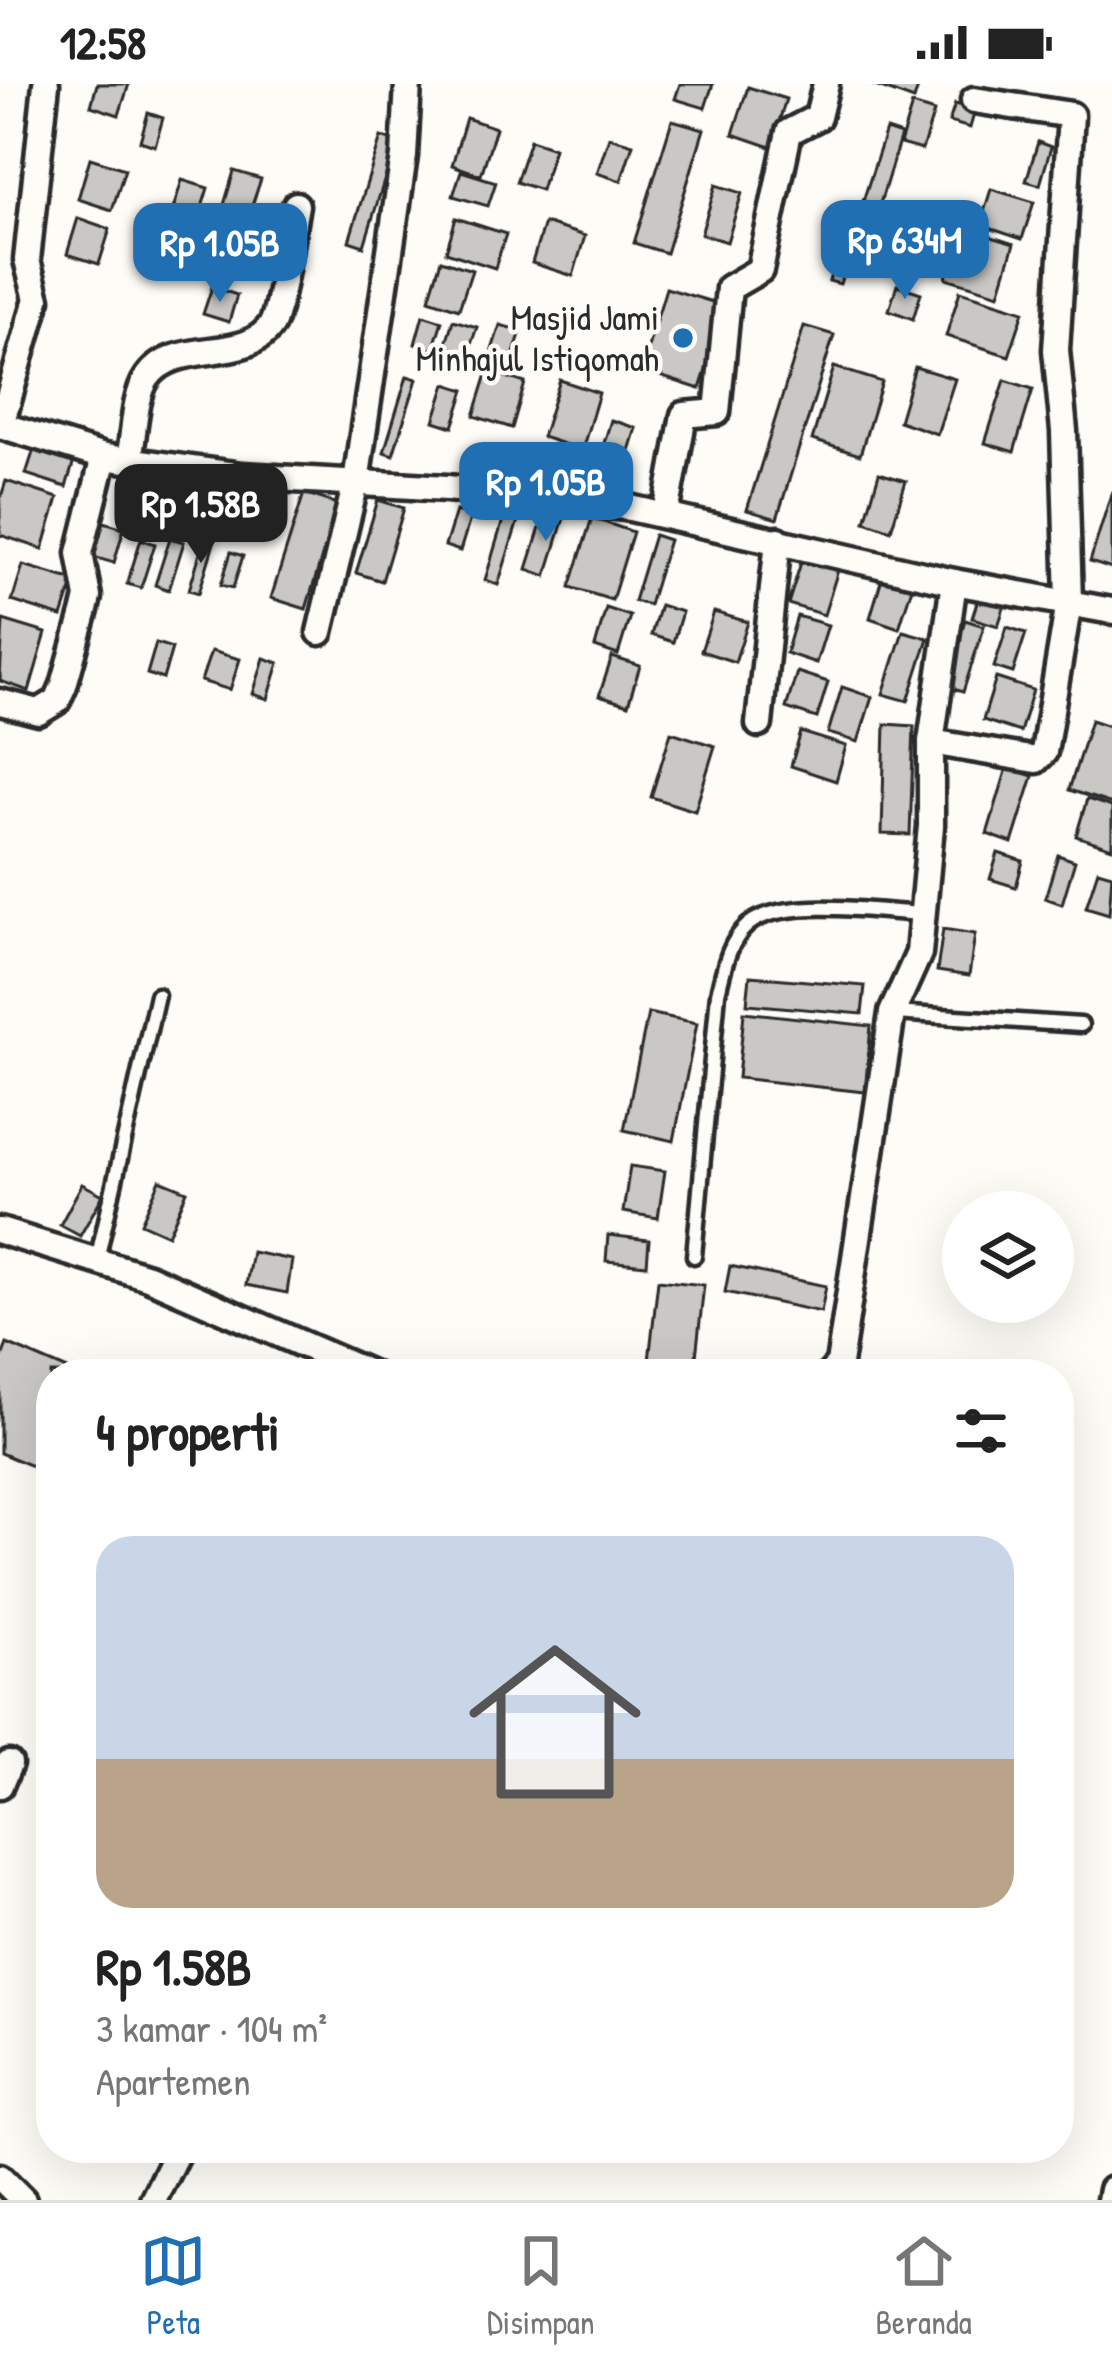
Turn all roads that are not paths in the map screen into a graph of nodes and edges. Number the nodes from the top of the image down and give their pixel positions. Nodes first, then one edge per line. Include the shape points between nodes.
1 (46, 84) edge
2 (408, 84) edge
3 (826, 84) edge
4 (974, 100) dead end
5 (296, 205) dead end
6 (2, 253) edge
7 (28, 260) junction
8 (0, 425) edge
9 (117, 458) junction
10 (356, 482) junction
11 (666, 514) junction
12 (778, 540) junction
13 (954, 582) junction
14 (1070, 602) junction
15 (1112, 611) edge
16 (320, 632) dead end
17 (0, 702) edge
18 (759, 724) dead end
19 (931, 742) junction
20 (924, 914) junction
21 (157, 995) dead end
22 (892, 1013) junction
23 (1081, 1024) dead end
24 (0, 1231) edge
25 (694, 1256) dead end
26 (97, 1262) junction
27 (336, 1359) edge
28 (840, 1359) edge
29 (172, 2163) edge
30 (0, 2176) edge
31 (1112, 2190) edge
32 (23, 2200) edge
33 (153, 2200) edge
34 (1110, 2200) edge

1 - 7 street
2 - 10 street
3 - 11 street via 818,117 789,132 760,270 729,288 717,412 684,415
4 - 14 street via 1071,115 1056,350
5 - 9 street via 272,323 251,343 162,364 145,379
6 - 7 street
7 - 8 street via 37,298
8 - 9 street
9 - 10 street
9 - 17 street via 80,553 88,598 57,701 39,712
10 - 11 street
10 - 16 street
11 - 12 street
12 - 13 street
12 - 18 street
13 - 14 street
13 - 19 street
14 - 15 street
14 - 19 street via 1044,752 1036,760
19 - 20 street
20 - 22 street via 917,962
20 - 25 lane via 775,912 738,935 718,993
21 - 26 lane
22 - 23 lane
22 - 28 street
24 - 26 street
26 - 27 street
29 - 33 street
30 - 32 street
31 - 34 street

